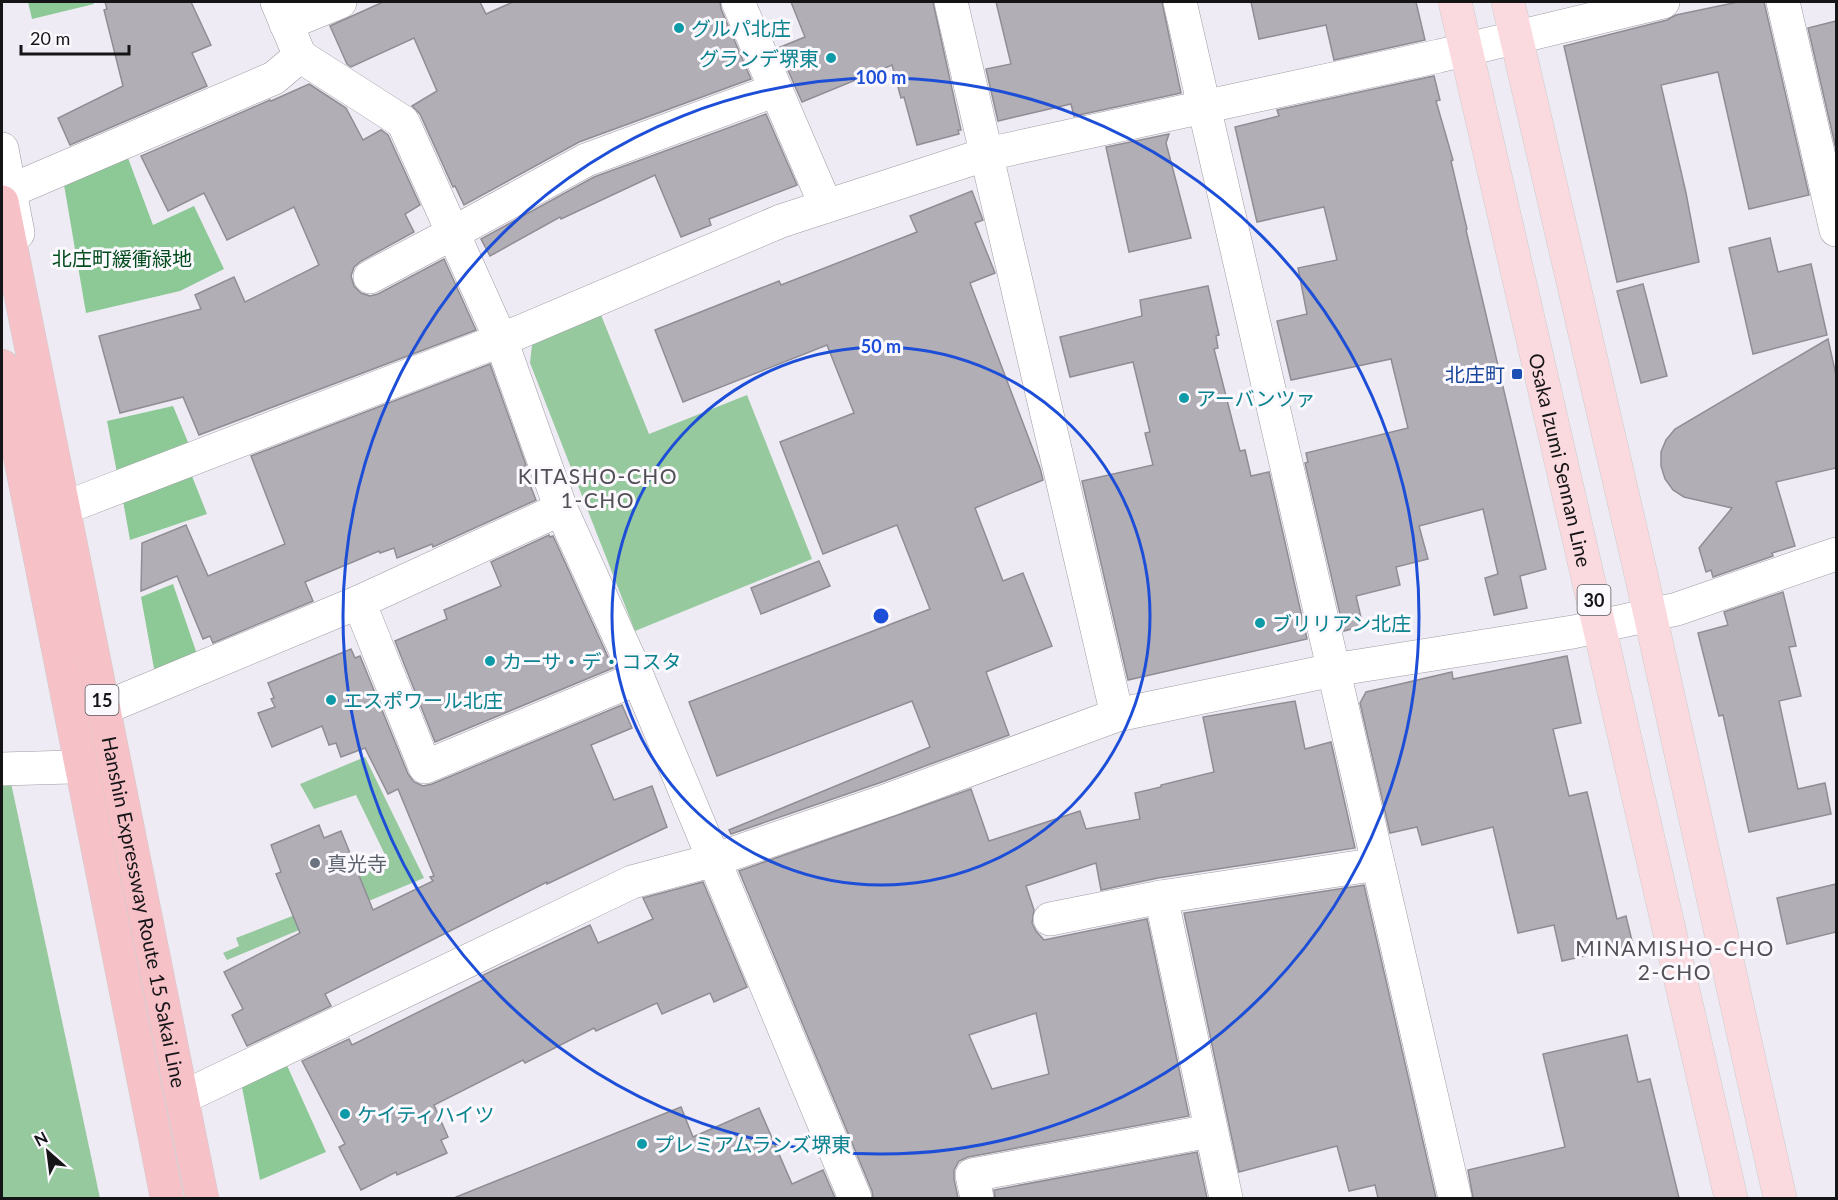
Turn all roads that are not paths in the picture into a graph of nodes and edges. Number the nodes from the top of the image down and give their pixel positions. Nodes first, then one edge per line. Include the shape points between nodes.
1 (340, 2) edge
2 (738, 2) edge
3 (951, 2) edge
4 (1180, 2) edge
5 (1455, 2) edge
6 (1508, 2) edge
7 (1663, 2) edge
8 (1783, 2) edge
9 (281, 13) edge
10 (1516, 37) junction
11 (1466, 49) junction
12 (300, 56) junction
13 (776, 90) junction
14 (1204, 107) junction
15 (2, 149) edge
16 (987, 154) junction
17 (6, 197) edge
18 (826, 206) junction
19 (1836, 230) edge
20 (453, 233) junction
21 (370, 277) dead end
22 (501, 340) junction
23 (2, 366) edge
24 (2, 433) edge
25 (72, 505) junction
26 (561, 509) junction
27 (1836, 554) edge
28 (359, 602) junction
29 (1651, 616) junction
30 (1600, 627) junction
31 (1332, 670) junction
32 (638, 678) junction
33 (109, 706) junction
34 (1117, 715) junction
35 (71, 767) junction
36 (2, 769) edge
37 (714, 860) junction
38 (1378, 864) junction
39 (1161, 897) junction
40 (1050, 919) dead end
41 (186, 1096) junction
42 (1210, 1131) junction
43 (156, 1198) edge
44 (167, 1198) edge
45 (202, 1198) edge
46 (207, 1198) edge
47 (855, 1198) edge
48 (976, 1198) edge
49 (1226, 1198) edge
50 (1455, 1198) edge
51 (1731, 1198) edge
52 (1780, 1198) edge

1 - 9 street
2 - 13 street
3 - 16 street
4 - 14 street
5 - 11 main road, Osaka Izumi Sennan Line / 30
6 - 10 main road
7 - 10 street
8 - 19 street
9 - 12 street
10 - 11 street
10 - 29 main road
11 - 14 street
11 - 30 main road, Osaka Izumi Sennan Line / 30
12 - 17 street via 274,78
12 - 20 street via 403,122
13 - 18 street
13 - 20 street via 585,160
14 - 16 street
14 - 31 street
15 - 17 street
16 - 18 street
16 - 34 street
17 - 25 street
17 - 45 highway, Hanshin Expressway Route 15 Sakai Line / 15
18 - 22 street
20 - 21 street
20 - 22 street
22 - 25 street
22 - 26 street
23 - 44 highway, Hanshin Expressway Route 15 Sakai Line / 15
24 - 35 street
25 - 33 street
26 - 28 street
26 - 32 street
27 - 29 street
28 - 32 street via 425,767
28 - 33 street
29 - 30 street
29 - 52 main road
30 - 31 street
30 - 51 main road, Osaka Izumi Sennan Line / 30
31 - 34 street
31 - 38 street
32 - 37 street
33 - 41 street
34 - 37 street
35 - 36 street
35 - 43 street
37 - 41 street via 632,882
37 - 47 street
38 - 39 street
38 - 50 street
39 - 40 street
39 - 42 street
41 - 46 street
42 - 48 street via 972,1175
42 - 49 street

